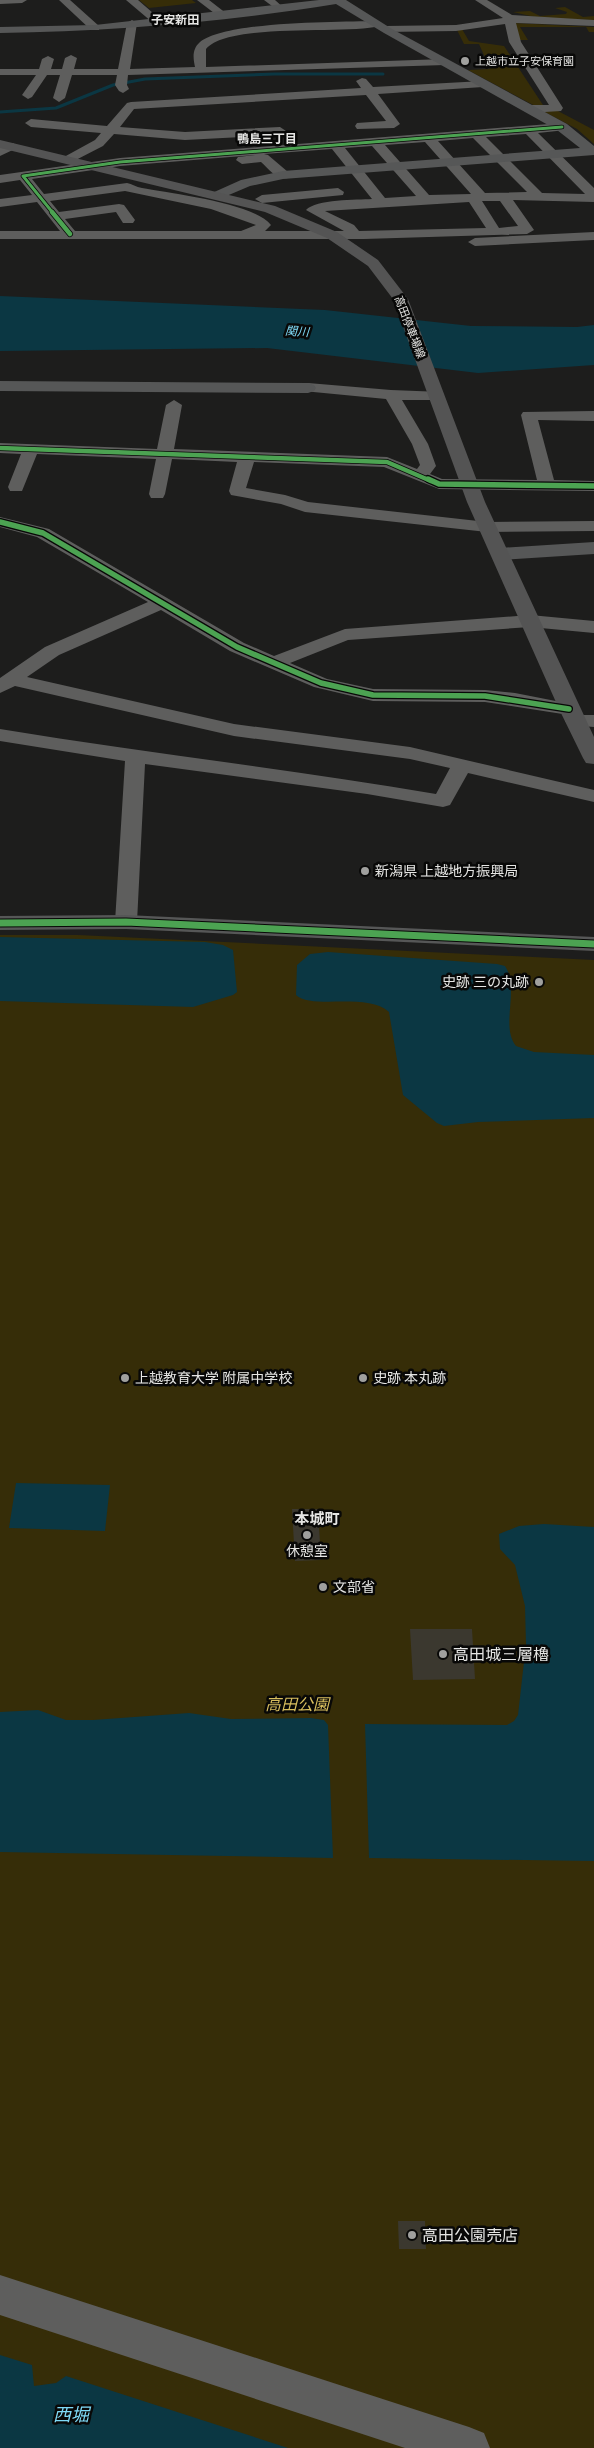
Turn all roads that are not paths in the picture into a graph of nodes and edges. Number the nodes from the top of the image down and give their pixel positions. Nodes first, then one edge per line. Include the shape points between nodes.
1 (22, 0) edge
2 (64, 0) edge
3 (131, 0) edge
4 (202, 0) edge
5 (269, 0) edge
6 (338, 0) edge
7 (480, 0) edge
8 (0, 1) edge
9 (280, 9) junction
10 (222, 14) junction
11 (156, 20) junction
12 (511, 20) junction
13 (132, 23) junction
14 (594, 23) edge
15 (327, 27) junction
16 (380, 27) junction
17 (95, 28) junction
18 (0, 30) edge
19 (276, 30) junction
20 (228, 34) junction
21 (344, 38) dead end
22 (292, 40) dead end
23 (240, 43) dead end
24 (369, 53) dead end
25 (316, 55) dead end
26 (260, 56) dead end
27 (49, 57) dead end
28 (71, 57) dead end
29 (445, 62) junction
30 (386, 64) junction
31 (331, 65) junction
32 (269, 67) junction
33 (200, 69) junction
34 (0, 72) edge
35 (44, 72) junction
36 (67, 72) junction
37 (123, 72) junction
38 (399, 74) dead end
39 (287, 75) junction
40 (360, 78) dead end
41 (483, 84) junction
42 (409, 89) junction
43 (371, 92) junction
44 (28, 95) dead end
45 (301, 96) junction
46 (284, 97) junction
47 (59, 98) dead end
48 (401, 107) dead end
49 (382, 108) junction
50 (363, 109) dead end
51 (127, 110) junction
52 (104, 112) dead end
53 (528, 113) junction
54 (162, 117) dead end
55 (479, 119) dead end
56 (446, 121) dead end
57 (31, 123) dead end
58 (346, 127) dead end
59 (562, 128) junction
60 (111, 130) junction
61 (297, 130) dead end
62 (399, 130) junction
63 (529, 130) junction
64 (490, 133) junction
65 (229, 134) junction
66 (476, 134) junction
67 (457, 135) junction
68 (428, 138) junction
69 (375, 141) junction
70 (99, 144) junction
71 (335, 144) junction
72 (7, 146) edge
73 (308, 147) junction
74 (0, 152) edge
75 (593, 152) edge
76 (554, 154) junction
77 (162, 158) junction
78 (502, 158) junction
79 (68, 160) junction
80 (450, 162) junction
81 (396, 166) junction
82 (92, 167) junction
83 (356, 169) junction
84 (327, 171) junction
85 (118, 172) junction
86 (283, 175) junction
87 (24, 176) junction
88 (141, 178) junction
89 (0, 179) edge
90 (127, 187) junction
91 (371, 190) junction
92 (537, 195) junction
93 (217, 196) junction
94 (503, 196) junction
95 (279, 197) junction
96 (477, 197) junction
97 (594, 197) edge
98 (40, 198) junction
99 (262, 199) dead end
100 (426, 200) junction
101 (380, 202) junction
102 (0, 203) edge
103 (313, 210) junction
104 (55, 216) junction
105 (128, 220) dead end
106 (594, 226) edge
107 (3, 228) edge
108 (527, 230) junction
109 (495, 232) junction
110 (70, 234) junction
111 (212, 235) junction
112 (355, 235) junction
113 (335, 236) junction
114 (594, 236) edge
115 (430, 244) dead end
116 (0, 386) edge
117 (308, 388) joint
118 (435, 392) junction
119 (391, 395) junction
120 (174, 405) dead end
121 (594, 416) edge
122 (0, 448) edge
123 (30, 449) junction
124 (163, 454) junction
125 (247, 457) junction
126 (419, 476) junction
127 (470, 486) junction
128 (547, 486) junction
129 (594, 486) edge
130 (16, 487) dead end
131 (157, 494) dead end
132 (0, 522) edge
133 (594, 526) edge
134 (487, 527) junction
135 (594, 548) edge
136 (500, 554) junction
137 (161, 603) junction
138 (530, 621) junction
139 (594, 627) edge
140 (274, 662) junction
141 (5, 683) edge
142 (579, 717) edge
143 (0, 735) edge
144 (135, 757) junction
145 (594, 758) edge
146 (461, 766) junction
147 (594, 796) edge
148 (126, 922) junction
149 (0, 924) edge
150 (594, 944) edge
151 (0, 2295) edge
152 (469, 2448) edge

1 - 8 street
2 - 17 street
3 - 11 street
4 - 10 street
5 - 9 street
6 - 9 street
6 - 16 street
7 - 12 street
9 - 10 street
10 - 11 street
11 - 13 street
12 - 14 street
12 - 16 street via 456,28
12 - 53 street via 515,42 556,108
13 - 17 street
13 - 37 street
15 - 16 street
15 - 19 street
15 - 21 street
16 - 29 street
17 - 18 street
19 - 20 street via 258,26
19 - 22 street
20 - 23 street
20 - 33 street via 201,49 198,54
24 - 30 street
25 - 31 street
26 - 39 street
27 - 35 street
28 - 36 street
29 - 30 street
29 - 41 street
30 - 31 street
31 - 39 street
32 - 33 street
32 - 39 street
32 - 46 street via 270,76
33 - 37 street
34 - 35 street
35 - 36 street
35 - 44 street
36 - 37 street
36 - 47 street
37 - 51 street via 121,85
38 - 42 street
39 - 45 street
40 - 43 street
41 - 42 street
41 - 53 street
42 - 43 street
43 - 45 street
43 - 49 street
45 - 46 street
46 - 51 street
48 - 49 street
49 - 50 street
49 - 62 street
51 - 52 street
51 - 54 street
51 - 60 street
53 - 59 street
55 - 64 street
56 - 67 street
57 - 60 street
58 - 62 street
59 - 63 street
59 - 75 street
60 - 65 street via 185,136
60 - 70 street
61 - 65 street
62 - 65 street via 232,142
62 - 68 street
62 - 69 street
63 - 64 street
63 - 76 street
64 - 66 street
66 - 67 street
66 - 78 street
67 - 68 street
68 - 80 street
69 - 71 street
69 - 81 street
70 - 77 street
70 - 79 street
71 - 73 street
71 - 83 street
72 - 74 street
72 - 79 main road, 高田停車場線
73 - 77 street
73 - 84 street
75 - 76 street
76 - 78 street
76 - 97 street
77 - 82 street
78 - 80 street
78 - 92 street
79 - 82 main road, 高田停車場線
80 - 81 street
80 - 96 street
81 - 83 street
81 - 100 street
82 - 85 main road, 高田停車場線
82 - 87 street
83 - 84 street
83 - 91 street
84 - 86 street
85 - 86 street via 264,158
85 - 88 main road, 高田停車場線
86 - 93 street via 252,181
87 - 89 street
87 - 98 street
88 - 90 street
88 - 93 main road, 高田停車場線
90 - 98 street
90 - 111 street via 208,204 258,219 264,225 251,231
91 - 95 street
91 - 101 street
92 - 94 street
92 - 97 street
93 - 113 main road, 高田停車場線 via 270,209
94 - 96 street
94 - 108 street
95 - 99 street
95 - 103 street
96 - 100 street
96 - 109 street
98 - 102 street
98 - 104 street
100 - 101 street
101 - 103 street
103 - 112 street via 349,228
104 - 105 street via 119,208
104 - 110 street
106 - 108 street
107 - 110 street
108 - 109 street
109 - 112 street
110 - 111 street
111 - 113 street
112 - 113 street
113 - 118 main road, 高田停車場線 via 373,263 394,289
114 - 115 street
116 - 117 street
117 - 119 street
118 - 119 street
118 - 127 main road, 高田停車場線
119 - 126 street via 420,444 428,466
120 - 124 street
121 - 128 street via 529,415
122 - 123 street
123 - 124 street
123 - 130 street
124 - 125 street
124 - 131 street
125 - 126 street via 388,462
125 - 134 street via 237,491 305,507
126 - 127 street via 433,483
127 - 128 street
127 - 134 main road, 高田停車場線
128 - 129 street
132 - 137 street via 43,533
133 - 134 street
134 - 136 main road, 高田停車場線
135 - 136 street
136 - 138 main road, 高田停車場線
137 - 140 street via 237,647
137 - 141 street via 52,651
138 - 139 street
138 - 140 street via 345,635
138 - 142 main road, 高田停車場線
140 - 142 street via 321,683 360,693 515,699
141 - 146 street via 234,730 410,753
142 - 145 main road, 高田停車場線
143 - 144 street
144 - 146 street via 443,801
144 - 148 street
146 - 147 street
148 - 149 street
148 - 150 street
151 - 152 street

